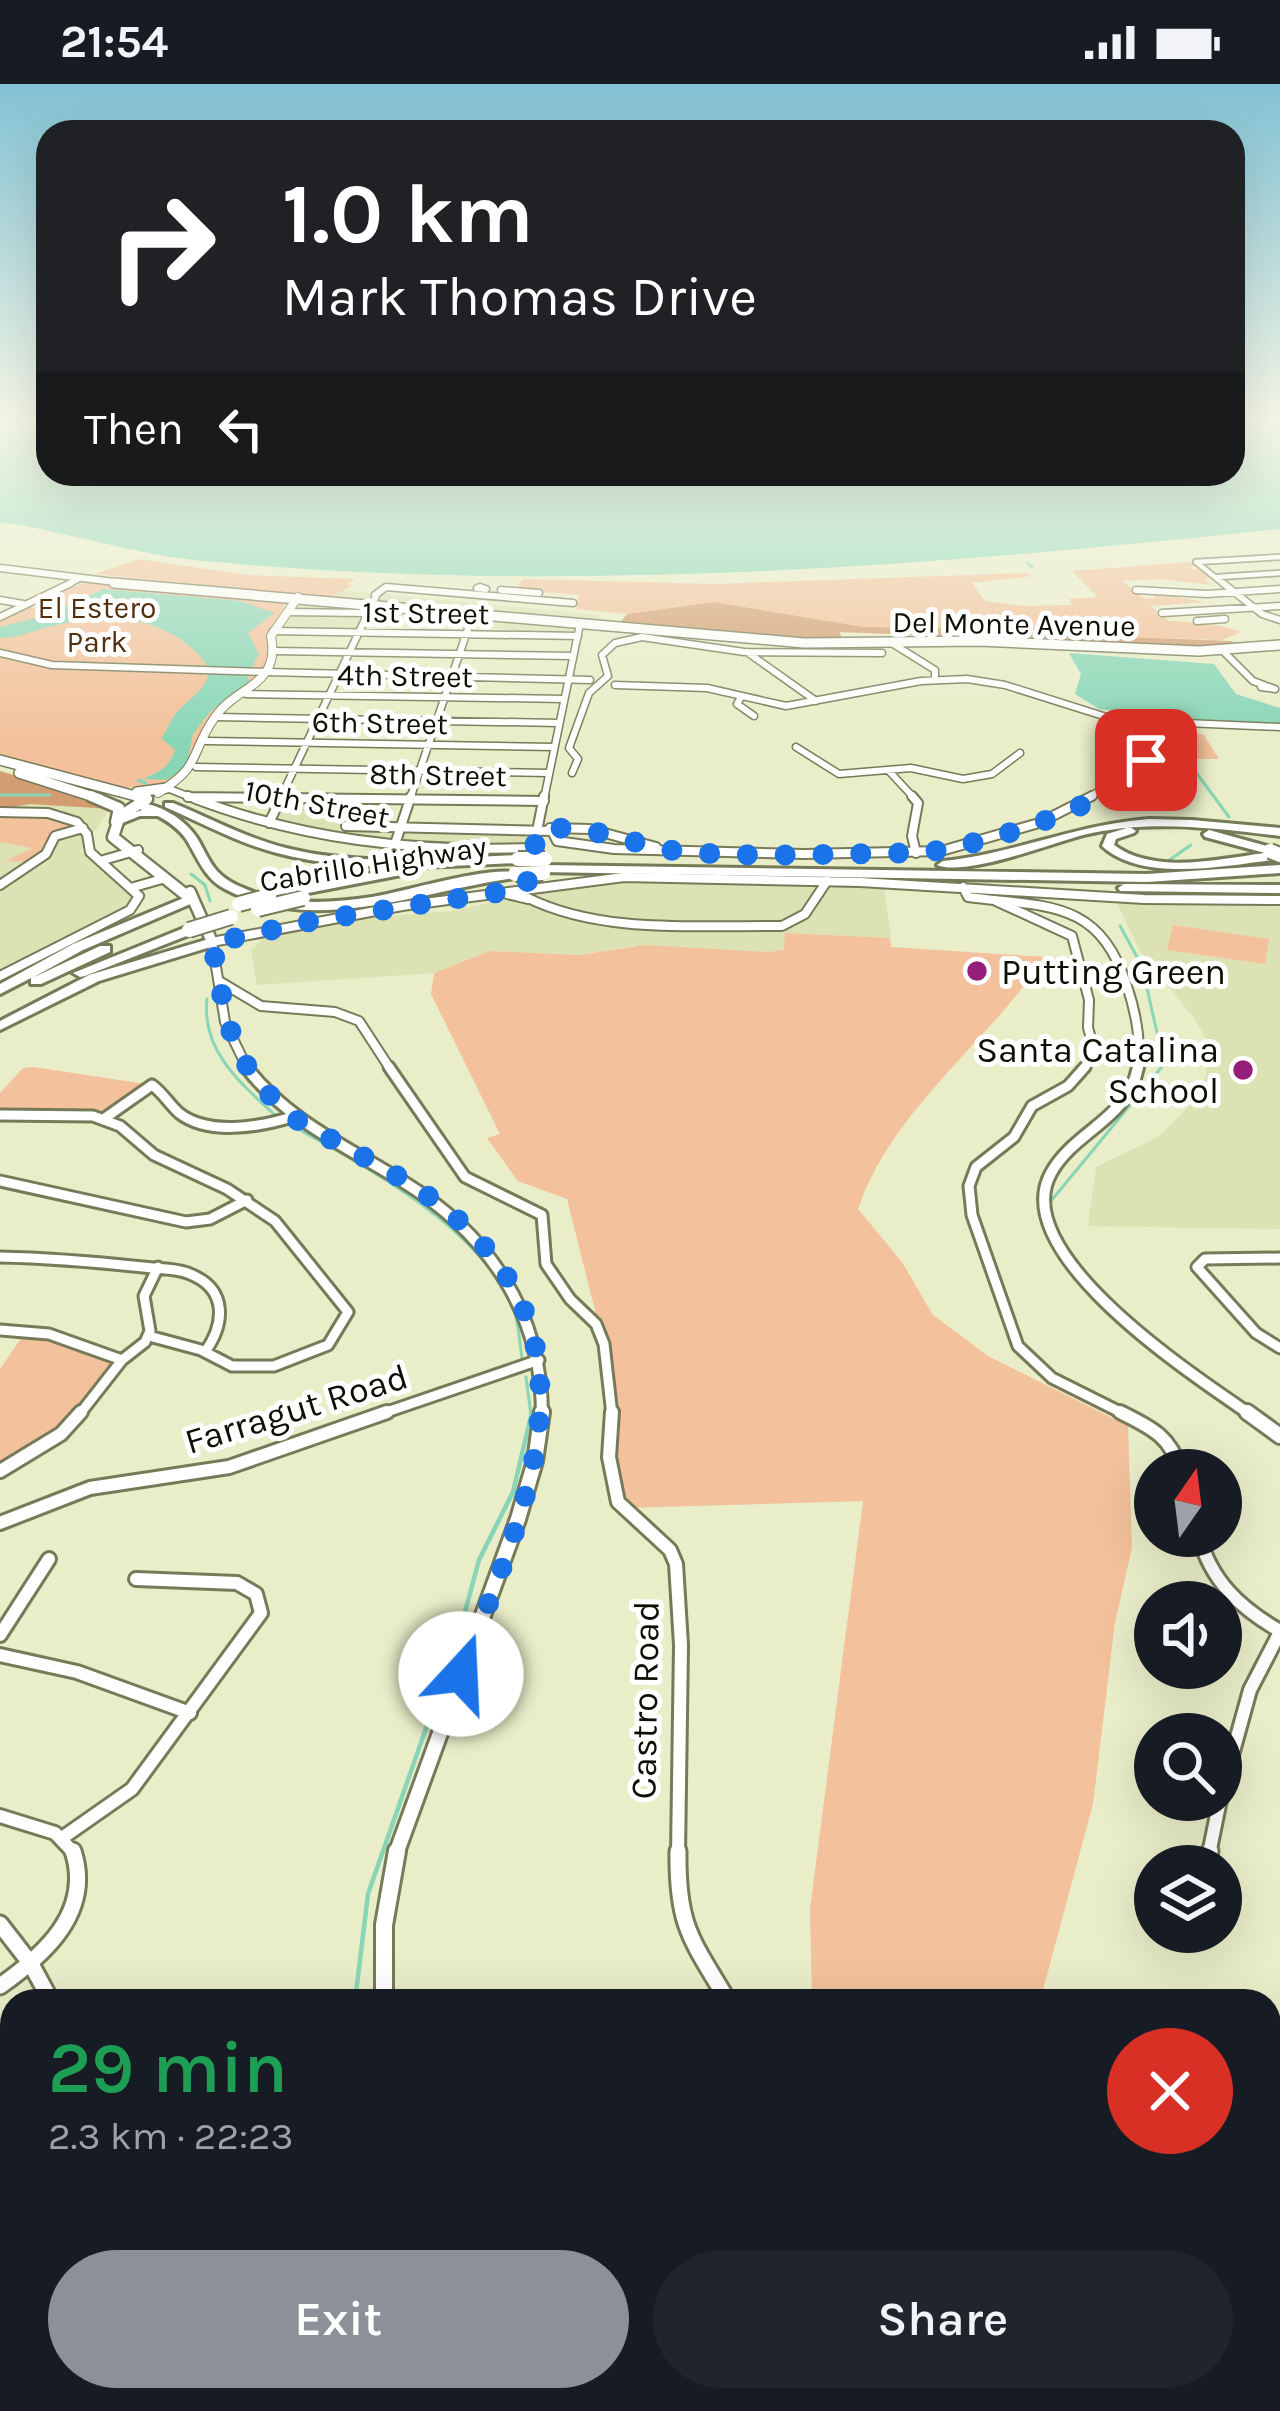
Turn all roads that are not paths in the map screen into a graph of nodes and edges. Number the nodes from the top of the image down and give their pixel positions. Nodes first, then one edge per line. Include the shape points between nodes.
1 (1280, 557) edge
2 (0, 566) edge
3 (1280, 573) edge
4 (1218, 577) junction
5 (410, 580) dead end
6 (74, 582) junction
7 (455, 585) dead end
8 (400, 589) junction
9 (1280, 589) edge
10 (1136, 590) dead end
11 (1237, 592) junction
12 (445, 593) junction
13 (538, 593) dead end
14 (505, 594) junction
15 (298, 597) junction
16 (0, 600) edge
17 (26, 604) junction
18 (562, 604) dead end
19 (1280, 606) edge
20 (366, 607) junction
21 (1256, 608) junction
22 (1214, 610) junction
23 (287, 612) junction
24 (473, 614) junction
25 (1162, 614) dead end
26 (0, 617) edge
27 (1280, 620) edge
28 (1197, 621) dead end
29 (580, 624) junction
30 (273, 631) junction
31 (358, 632) junction
32 (465, 634) junction
33 (578, 636) junction
34 (890, 644) junction
35 (1280, 647) edge
36 (275, 651) junction
37 (349, 652) junction
38 (747, 652) junction
39 (882, 652) dead end
40 (1225, 652) junction
41 (0, 653) edge
42 (458, 654) junction
43 (573, 656) junction
44 (267, 672) junction
45 (338, 673) junction
46 (452, 675) junction
47 (569, 677) junction
48 (935, 678) junction
49 (590, 680) dead end
50 (1259, 683) junction
51 (1280, 683) edge
52 (615, 685) dead end
53 (1276, 692) edge
54 (246, 694) junction
55 (329, 695) junction
56 (443, 698) junction
57 (564, 699) junction
58 (740, 699) junction
59 (818, 702) junction
60 (754, 716) dead end
61 (215, 717) junction
62 (319, 718) junction
63 (436, 721) junction
64 (560, 723) junction
65 (1153, 725) junction
66 (1280, 727) edge
67 (206, 741) junction
68 (306, 743) junction
69 (427, 745) junction
70 (554, 747) junction
71 (796, 747) dead end
72 (1020, 753) dead end
73 (0, 764) edge
74 (196, 766) junction
75 (293, 769) junction
76 (15, 771) junction
77 (419, 771) junction
78 (889, 771) junction
79 (549, 773) junction
80 (572, 773) dead end
81 (167, 788) junction
82 (116, 790) junction
83 (281, 796) junction
84 (188, 797) junction
85 (410, 798) junction
86 (142, 801) junction
87 (544, 801) junction
88 (0, 812) edge
89 (184, 817) junction
90 (269, 823) junction
91 (594, 823) dead end
92 (346, 826) dead end
93 (399, 827) junction
94 (116, 828) junction
95 (83, 829) junction
96 (538, 830) junction
97 (1280, 832) edge
98 (618, 836) junction
99 (1059, 840) junction
100 (395, 844) junction
101 (603, 848) junction
102 (674, 851) junction
103 (129, 852) junction
104 (916, 853) junction
105 (1278, 854) edge
106 (97, 858) junction
107 (816, 867) junction
108 (530, 870) junction
109 (864, 873) junction
110 (1280, 873) edge
111 (162, 879) junction
112 (827, 881) junction
113 (0, 886) edge
114 (1099, 886) junction
115 (134, 887) junction
116 (963, 887) junction
117 (1280, 889) edge
118 (191, 899) junction
119 (1280, 900) edge
120 (996, 901) junction
121 (187, 925) junction
122 (212, 943) junction
123 (0, 976) edge
124 (219, 981) junction
125 (0, 990) edge
126 (0, 1000) edge
127 (0, 1016) edge
128 (0, 1026) edge
129 (0, 1115) edge
130 (292, 1117) junction
131 (105, 1118) junction
132 (0, 1181) edge
133 (247, 1200) junction
134 (0, 1257) edge
135 (1280, 1258) edge
136 (158, 1267) junction
137 (0, 1330) edge
138 (149, 1336) junction
139 (1280, 1348) edge
140 (205, 1352) junction
141 (122, 1360) junction
142 (538, 1360) junction
143 (1280, 1436) edge
144 (1172, 1449) edge
145 (0, 1471) edge
146 (0, 1523) edge
147 (1204, 1557) edge
148 (49, 1559) dead end
149 (136, 1579) dead end
150 (1280, 1632) edge
151 (0, 1634) edge
152 (0, 1655) edge
153 (190, 1713) junction
154 (1240, 1713) edge
155 (0, 1816) edge
156 (62, 1838) junction
157 (0, 1924) edge
158 (31, 1964) junction
159 (0, 1986) edge
160 (45, 1989) edge
161 (383, 1989) edge
162 (721, 1989) edge

1 - 4 street via 1195,560
2 - 6 main road, Del Monte Avenue
2 - 6 main road, Del Monte Avenue
3 - 4 street
4 - 11 street
5 - 8 street
6 - 15 main road, Del Monte Avenue
6 - 17 street
7 - 12 street
8 - 12 street
8 - 20 street via 386,587
9 - 11 street
10 - 11 street
11 - 21 street
12 - 14 street
13 - 14 street
14 - 18 street
15 - 20 main road, Del Monte Avenue
15 - 23 main road
16 - 17 street
17 - 26 street
19 - 21 street
20 - 23 street
20 - 24 main road, Del Monte Avenue
20 - 31 street
21 - 22 street
21 - 27 street
22 - 25 street
22 - 28 street via 1227,621
23 - 30 main road
24 - 29 main road, Del Monte Avenue
24 - 32 street
29 - 33 street
29 - 34 main road, Del Monte Avenue via 816,646
30 - 31 street, 1st Street
30 - 36 main road
31 - 32 street, 1st Street
31 - 37 street
32 - 33 street, 1st Street
32 - 42 street
33 - 43 street
34 - 40 main road, Del Monte Avenue
34 - 48 street
35 - 40 main road, Del Monte Avenue
36 - 37 street
36 - 44 main road
37 - 42 street
37 - 45 street
38 - 39 street
38 - 59 street
38 - 80 street via 631,638 604,652 608,676 589,693 576,725
40 - 50 street
41 - 44 street via 52,665
42 - 43 street
42 - 46 street
43 - 47 street
44 - 45 street
44 - 54 main road
45 - 46 street
45 - 55 street
46 - 47 street
46 - 56 street
47 - 49 street
47 - 57 street
48 - 59 street
48 - 65 street via 1002,683
50 - 51 street
50 - 53 street
52 - 58 street via 711,688
54 - 55 street, 4th Street
54 - 61 main road
55 - 56 street, 4th Street
55 - 62 street
56 - 57 street, 4th Street
56 - 63 street
57 - 64 street
58 - 59 street
58 - 60 street
61 - 62 street
61 - 67 main road
62 - 63 street
62 - 68 street
63 - 64 street
63 - 69 street
64 - 70 street
65 - 66 street
65 - 104 street via 1145,763 1112,786 1033,826
67 - 68 street, 6th Street
67 - 74 main road
68 - 69 street, 6th Street
68 - 75 street
69 - 70 street, 6th Street
69 - 77 street
70 - 79 street
71 - 78 street via 835,773
72 - 78 street via 980,778
73 - 76 main road
73 - 82 main road
74 - 75 street
74 - 81 main road
75 - 77 street
75 - 83 street
76 - 86 main road
76 - 94 main road via 115,804
77 - 79 street
77 - 85 street
78 - 104 street via 919,806
79 - 87 street
81 - 82 main road
81 - 84 street, 10th Street
81 - 86 main road
81 - 89 highway
82 - 86 main road
83 - 84 street, 8th Street
83 - 85 street, 8th Street
83 - 90 street
84 - 90 street, 10th Street
85 - 87 street, 8th Street
85 - 93 street
86 - 89 highway
86 - 94 main road
87 - 96 street
88 - 95 street via 61,816
89 - 94 highway via 144,812
89 - 108 highway via 329,860
89 - 108 highway via 217,879 276,902 360,902
90 - 100 street, 10th Street
91 - 98 street via 619,829
92 - 93 street
93 - 96 street
93 - 100 street
94 - 103 main road via 115,840
95 - 106 street
95 - 113 street via 52,838 46,854
96 - 98 street
96 - 101 street
96 - 108 street
97 - 99 highway via 1158,822
98 - 101 street
98 - 102 street
99 - 105 highway via 1172,827
99 - 107 highway via 970,863
100 - 108 street, 10th Street via 471,852
101 - 102 street
102 - 104 street
103 - 106 street
103 - 111 main road
103 - 118 main road via 184,885
105 - 105 highway via 1148,864 1118,856 1107,842 1127,831 1172,830
105 - 107 highway, Cabrillo Highway via 1114,872
106 - 115 street
107 - 108 highway, Cabrillo Highway via 596,862
108 - 109 highway
108 - 112 street via 554,884 638,877
108 - 112 street, 10th Street via 603,919 782,926 818,903
108 - 121 highway, Cabrillo Highway, bridge via 394,882
108 - 121 highway, Cabrillo Highway, bridge via 387,874 276,895
108 - 122 street via 492,892
109 - 110 highway
109 - 114 highway
110 - 114 highway via 1204,885
111 - 115 street
111 - 118 main road
112 - 116 street
114 - 117 highway
115 - 123 street via 132,908
116 - 119 street
116 - 120 street via 968,897
118 - 122 main road
118 - 125 highway
120 - 143 street via 1054,908 1103,933 1136,1030 1138,1067 1128,1096 1068,1151 1045,1189 1052,1233 1144,1335
120 - 144 street via 1072,936 1096,1055 1068,1086 1032,1106 1018,1133 976,1167 972,1214 1018,1346 1052,1378 1159,1432
121 - 126 highway, Cabrillo Highway via 84,958
121 - 127 highway, Cabrillo Highway
122 - 124 street
122 - 128 highway via 88,980
124 - 130 street via 236,1052
124 - 162 street, Castro Road via 261,1006 359,1021 465,1177 542,1215 545,1264 604,1345 618,1502 676,1564 677,1900
129 - 131 street
130 - 131 street via 259,1126 196,1121 152,1084
130 - 142 street via 466,1227 524,1305
131 - 133 street via 154,1155
132 - 133 street via 186,1222
133 - 140 street via 296,1242 343,1300 347,1317 328,1345 290,1363 239,1367
134 - 136 street
135 - 139 street via 1205,1259 1197,1267 1256,1334
136 - 138 street via 144,1296
136 - 140 street via 194,1276 221,1306 222,1329
137 - 141 street via 49,1334
138 - 140 street
138 - 141 street
141 - 145 street via 61,1434
142 - 146 street, Farragut Road via 229,1467 89,1488
142 - 161 street via 543,1401 529,1488 392,1871
147 - 150 street via 1225,1590
148 - 151 street
149 - 153 street via 238,1583 259,1598 256,1622
150 - 154 street
152 - 153 street
153 - 156 street via 121,1800
155 - 156 street
156 - 158 street via 76,1855 75,1884 59,1935
157 - 158 street
158 - 159 street
158 - 160 street

